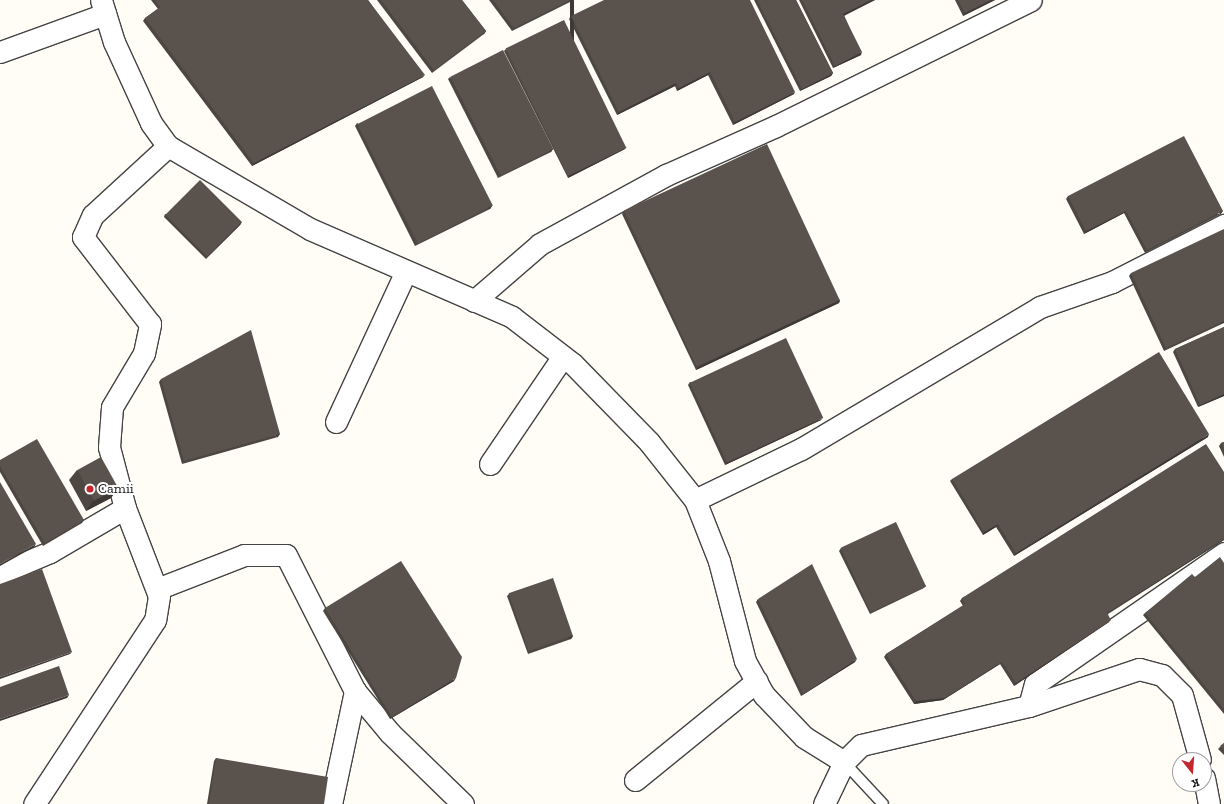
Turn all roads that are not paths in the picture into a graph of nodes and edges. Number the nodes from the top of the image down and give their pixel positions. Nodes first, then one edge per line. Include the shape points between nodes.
1 (1030, 0) edge
2 (103, 7) edge
3 (0, 52) edge
4 (168, 146) junction
5 (1224, 225) edge
6 (406, 271) junction
7 (474, 301) junction
8 (563, 356) junction
9 (336, 422) dead end
10 (490, 464) dead end
11 (695, 500) junction
12 (125, 508) junction
13 (1224, 553) edge
14 (0, 573) edge
15 (157, 589) junction
16 (756, 681) junction
17 (355, 691) junction
18 (1029, 706) junction
19 (1198, 752) edge
20 (844, 762) junction
21 (635, 780) dead end
22 (1207, 792) edge
23 (34, 804) edge
24 (332, 804) edge
25 (463, 804) edge
26 (824, 804) edge
27 (883, 804) edge
28 (1209, 804) edge

1 - 7 street via 776,126 666,175 540,244
2 - 3 street
2 - 4 street via 114,42 151,123
4 - 6 street via 310,229
4 - 12 street via 93,215 83,237 150,324 144,353 112,407 109,447
5 - 11 street via 1112,282 1040,307 801,449
6 - 7 street
6 - 9 street
7 - 8 street via 512,317
8 - 10 street
8 - 11 street via 649,442
11 - 16 street via 719,561 745,661
12 - 14 street via 50,552
12 - 15 street
13 - 18 street via 1035,684
15 - 17 street via 244,555 286,555
15 - 23 street via 159,596 154,620
16 - 20 street via 764,695 804,737
16 - 21 street
17 - 24 street
17 - 25 street via 390,733
18 - 19 street via 1139,669 1162,675 1182,695
18 - 20 street via 895,734 861,745
20 - 26 street
20 - 27 lane
22 - 28 street

